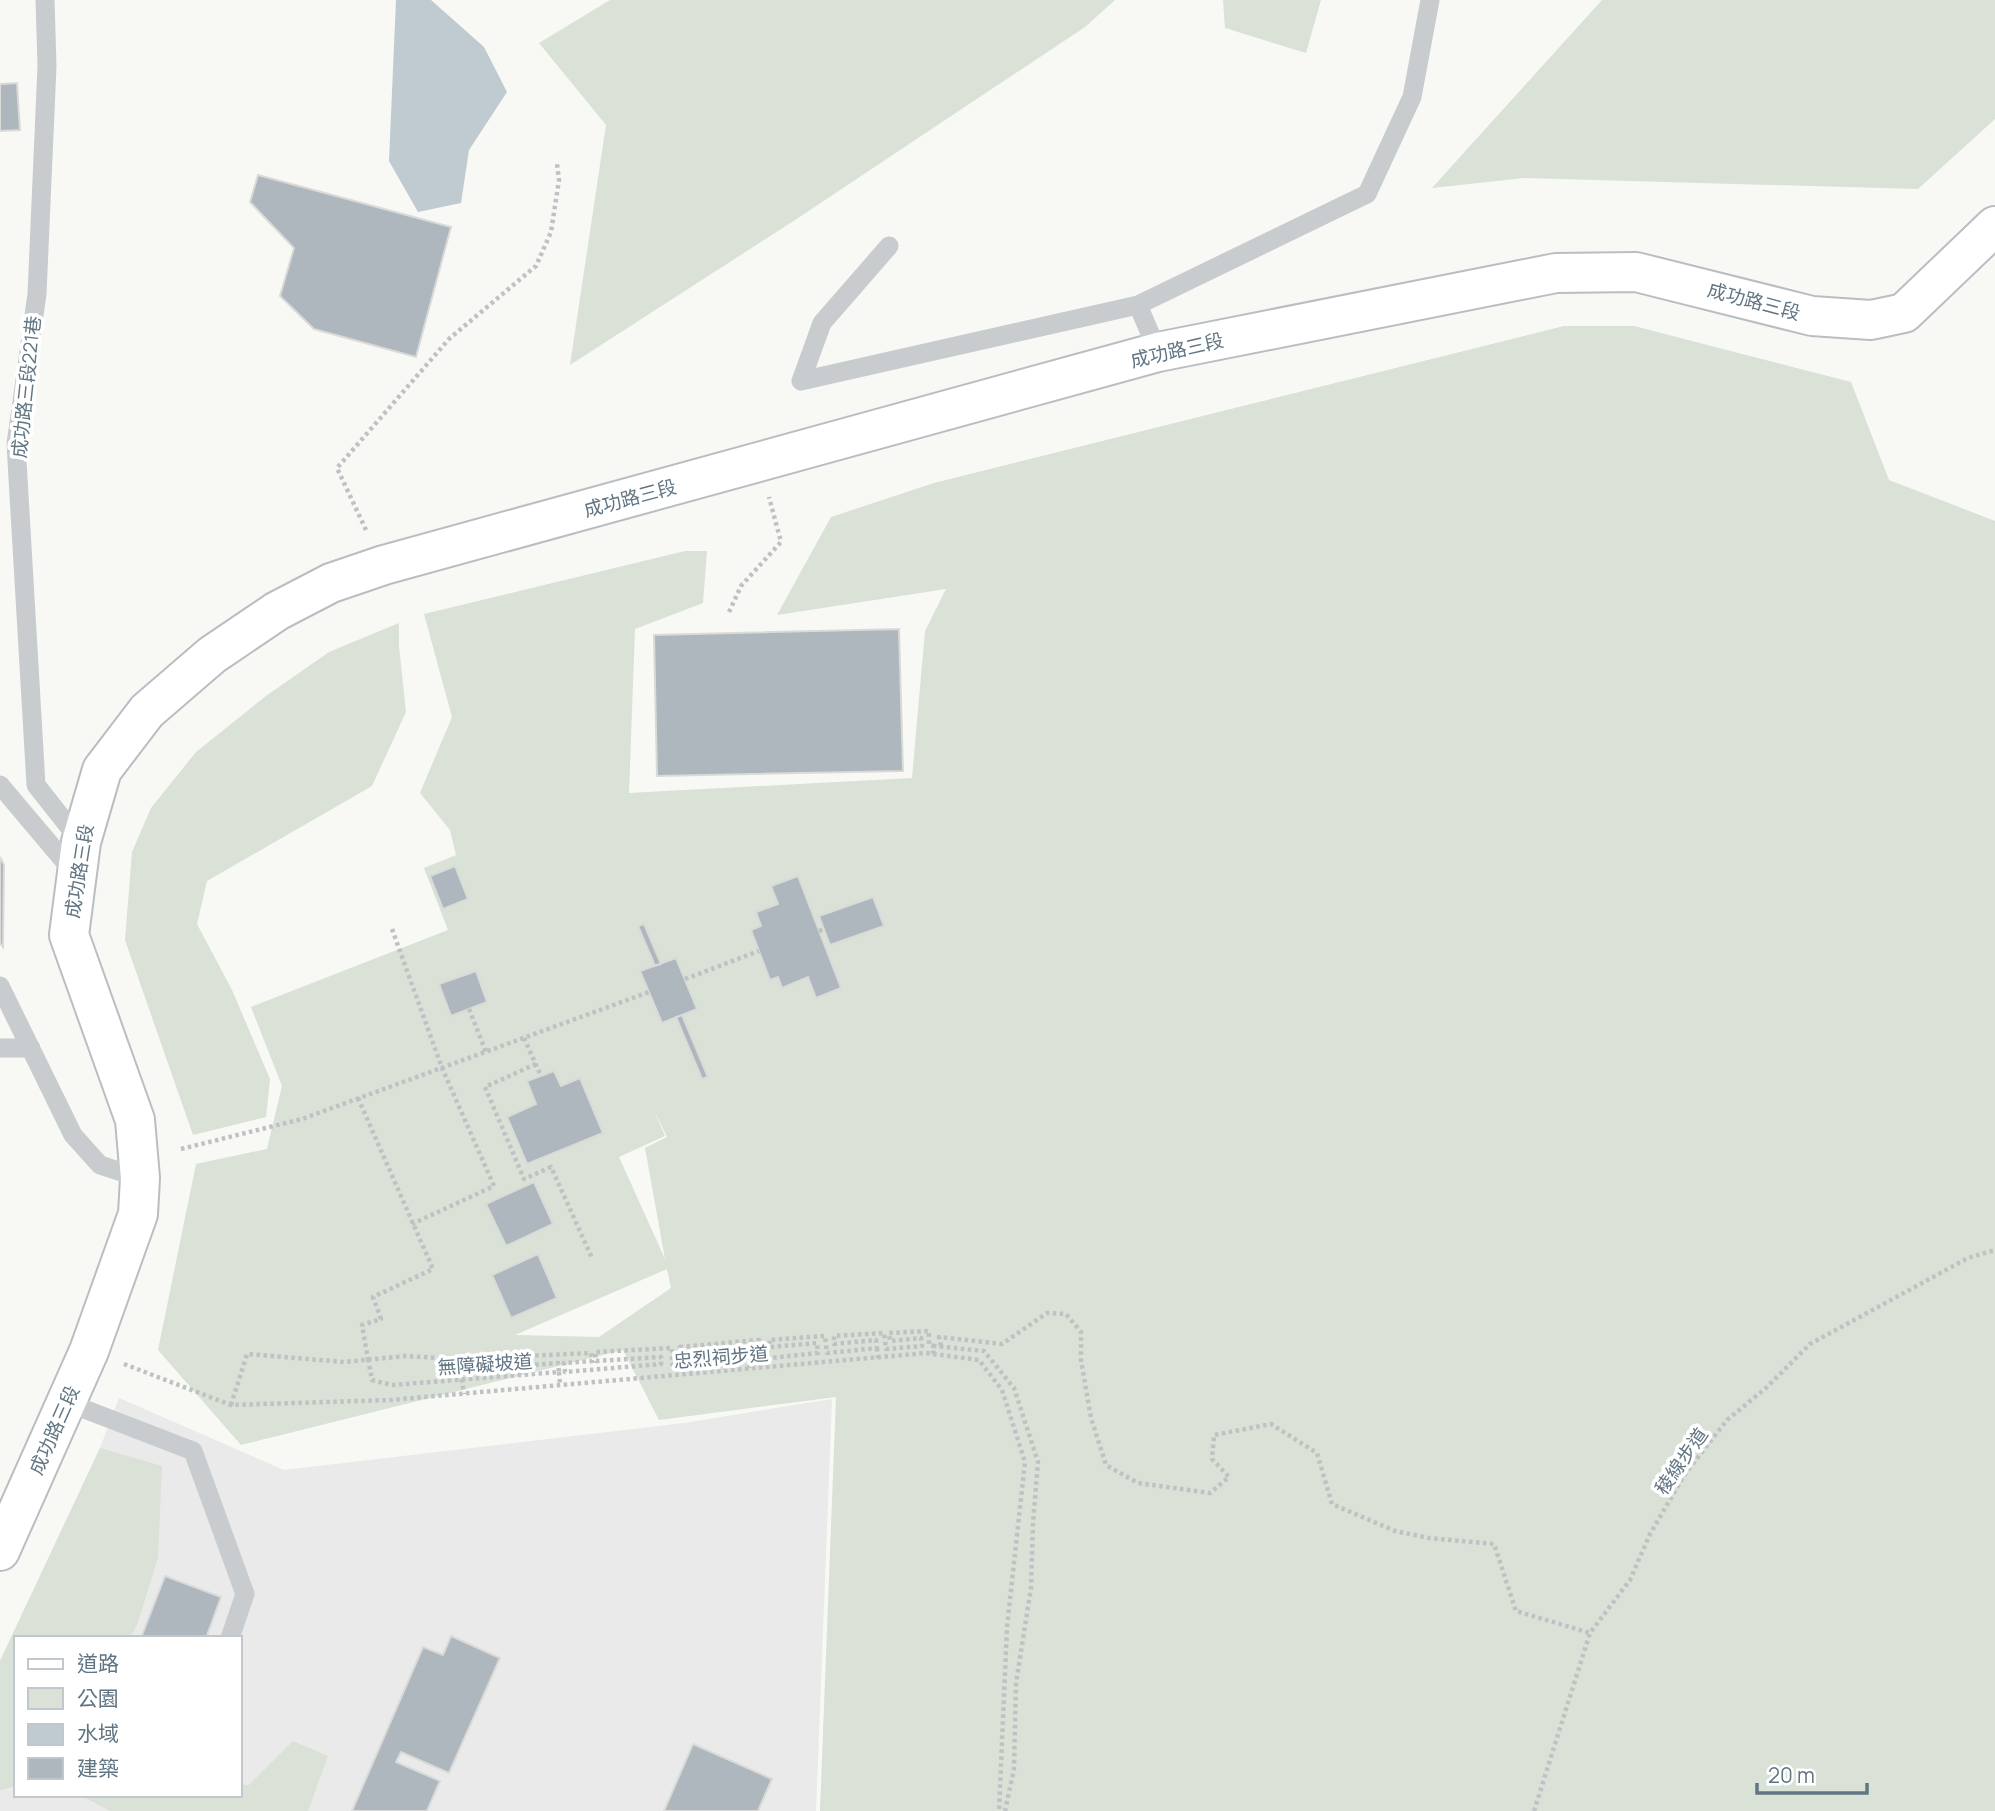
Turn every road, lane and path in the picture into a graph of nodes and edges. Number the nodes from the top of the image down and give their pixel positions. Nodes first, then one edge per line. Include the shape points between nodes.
1 (45, 0) edge
2 (1430, 0) edge
3 (557, 164) dead end
4 (1995, 226) edge
5 (889, 246) dead end
6 (1139, 305) junction
7 (1158, 352) junction
8 (761, 462) junction
9 (384, 565) junction
10 (729, 612) dead end
11 (0, 785) edge
12 (78, 859) junction
13 (392, 929) dead end
14 (759, 951) dead end
15 (685, 979) dead end
16 (0, 986) edge
17 (649, 992) dead end
18 (469, 1009) dead end
19 (524, 1038) junction
20 (0, 1048) edge
21 (31, 1048) junction
22 (486, 1052) junction
23 (536, 1064) junction
24 (442, 1068) junction
25 (541, 1076) dead end
26 (358, 1098) junction
27 (181, 1149) dead end
28 (141, 1178) junction
29 (412, 1224) junction
30 (1995, 1250) edge
31 (592, 1258) dead end
32 (937, 1346) junction
33 (877, 1348) junction
34 (89, 1351) junction
35 (933, 1354) junction
36 (749, 1357) junction
37 (878, 1358) junction
38 (368, 1359) junction
39 (750, 1369) junction
40 (559, 1372) junction
41 (560, 1385) junction
42 (1014, 1388) junction
43 (1002, 1390) junction
44 (464, 1394) junction
45 (66, 1402) junction
46 (231, 1405) junction
47 (0, 1551) edge
48 (1590, 1633) junction
49 (231, 1636) edge
50 (999, 1811) edge
51 (1005, 1811) edge
52 (1534, 1811) edge

1 - 12 lane, 成功路三段221巷 via 47,66 37,294 16,444 36,785
2 - 6 lane via 1412,97 1367,194
3 - 9 path via 551,232 536,266 449,339 337,468
4 - 7 street, 成功路三段 via 1904,313 1871,320 1812,316 1636,272 1556,273
5 - 6 lane via 822,323 801,381
6 - 7 lane
7 - 8 street, 成功路三段
8 - 9 street, 成功路三段
8 - 10 path via 781,542 741,586
9 - 12 street, 成功路三段 via 331,583 277,611 212,655 147,710 102,770
11 - 12 lane
12 - 28 street, 成功路三段 via 69,935 135,1120
13 - 24 path
14 - 15 path
16 - 21 lane
17 - 19 path
18 - 22 path
19 - 22 path
19 - 23 path
20 - 21 lane
21 - 28 lane via 73,1135 100,1165
22 - 24 path
23 - 25 path
23 - 31 path via 485,1087 524,1179 551,1167
24 - 26 path
24 - 29 path via 494,1186
26 - 27 path via 270,1128
26 - 29 path
28 - 34 street, 成功路三段 via 138,1214
29 - 38 path via 433,1269 373,1297 381,1319 362,1325
30 - 48 path, 稜線步道 via 1968,1258 1810,1344 1727,1420 1685,1474 1630,1580
32 - 33 path, bridge via 929,1345 929,1331 889,1333 890,1341 921,1338 922,1346 886,1349 884,1333 834,1336 834,1344 876,1340
32 - 35 path, bridge
32 - 42 path via 984,1351
32 - 48 path via 939,1337 1002,1344 1047,1313 1066,1314 1081,1332 1090,1418 1106,1465 1138,1483 1210,1493 1228,1477 1212,1459 1214,1435 1271,1424 1317,1453 1332,1504 1395,1531 1494,1544 1516,1611
33 - 36 path, bridge via 827,1353 825,1336 769,1340 770,1348 817,1343 818,1353 760,1359 759,1340 680,1347 681,1355 748,1349
33 - 37 path, bridge
34 - 45 street, 成功路三段
34 - 46 path
35 - 37 path, 忠烈祠步道
35 - 43 path, 忠烈祠步道 via 979,1360
36 - 39 path
36 - 40 path, 無障礙坡道, bridge via 673,1364 671,1348 595,1352 596,1361 662,1357 661,1364 565,1372 564,1363 592,1361 591,1353 503,1357 504,1367 558,1363
37 - 39 path, 忠烈祠步道
38 - 40 path, 無障礙坡道, bridge via 372,1380 392,1385
38 - 44 path, 無障礙坡道 via 439,1358 460,1369
38 - 46 path via 344,1362 247,1354
39 - 41 path, 忠烈祠步道
40 - 41 path
41 - 44 path, 忠烈祠步道
42 - 43 path
42 - 51 path via 1038,1462 1031,1588 1016,1683 1014,1769
43 - 50 path, 忠烈祠步道 via 1025,1462 1007,1627
44 - 46 path, 忠烈祠步道
45 - 47 street, 成功路三段
45 - 49 lane via 193,1451 245,1594
48 - 52 path, 稜線步道

